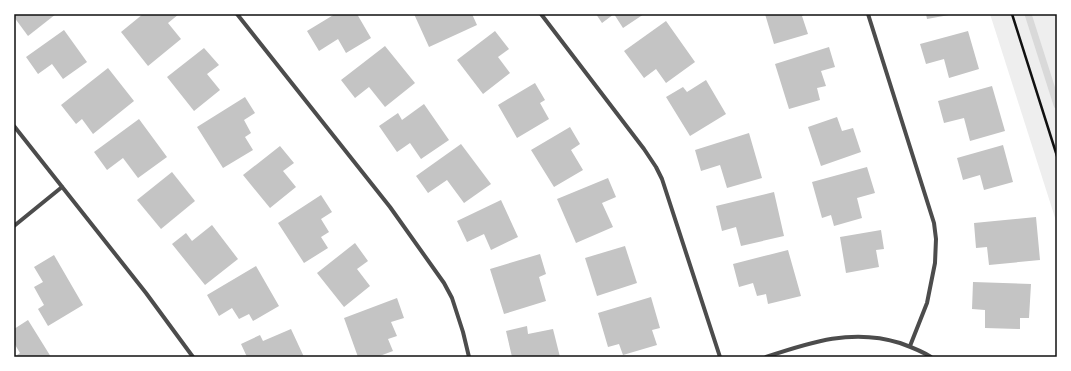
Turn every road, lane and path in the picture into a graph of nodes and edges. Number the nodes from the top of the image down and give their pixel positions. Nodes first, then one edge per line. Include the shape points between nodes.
1 (237, 14) edge
2 (541, 14) edge
3 (868, 14) edge
4 (1012, 14) edge
5 (14, 126) edge
6 (1057, 156) edge
7 (62, 187) junction
8 (14, 226) edge
9 (910, 346) junction
10 (193, 357) edge
11 (470, 357) edge
12 (720, 357) edge
13 (766, 357) edge
14 (931, 357) edge

1 - 11 street via 390,207 444,283 452,298
2 - 12 street via 656,167 665,186
3 - 9 street via 934,223 935,263 927,304
4 - 6 path
5 - 7 street
7 - 8 street
7 - 10 street
9 - 13 street via 891,340 852,336 801,346
9 - 14 street

